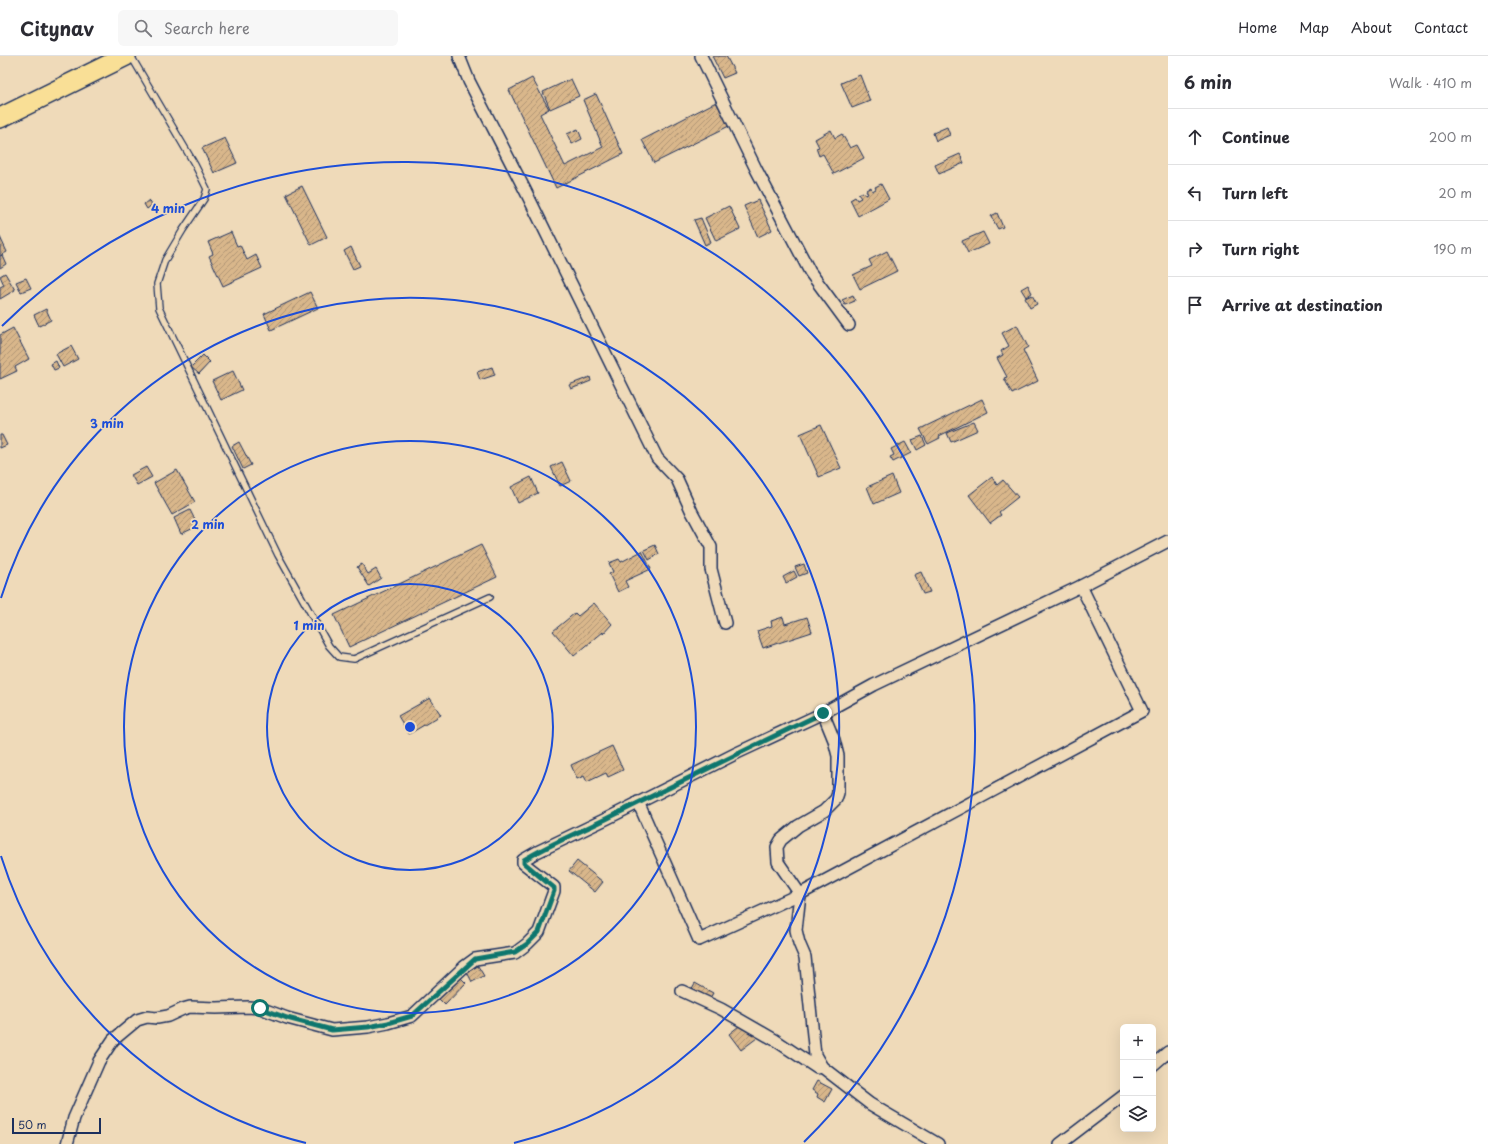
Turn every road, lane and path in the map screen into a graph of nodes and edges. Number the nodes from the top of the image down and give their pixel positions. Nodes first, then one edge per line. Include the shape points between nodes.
1 (126, 56) edge
2 (131, 56) edge
3 (459, 56) edge
4 (701, 56) edge
5 (0, 118) edge
6 (849, 325) dead end
7 (1168, 541) edge
8 (1081, 586) junction
9 (490, 597) dead end
10 (725, 623) dead end
11 (823, 713) junction
12 (638, 802) junction
13 (800, 894) junction
14 (682, 991) dead end
15 (1168, 1052) edge
16 (1156, 1062) edge
17 (822, 1067) junction
18 (1120, 1098) edge
19 (67, 1144) edge
20 (938, 1144) edge
21 (1060, 1144) edge

1 - 5 highway
2 - 9 lane via 207,189 204,199 165,260 157,284 159,308 278,555 329,646 339,657 354,659
3 - 10 street via 469,81 657,458 677,479 711,547 712,569
4 - 6 street via 759,176 810,272
7 - 8 street
8 - 11 street via 874,685
8 - 13 street via 1142,711
11 - 12 street
11 - 13 street via 838,756 838,793 824,811 798,826 781,840 778,847 778,862
12 - 13 street via 699,940
12 - 19 street via 524,860 524,863 554,888 539,932 515,952 475,959 412,1016 368,1027 332,1030 260,1008 190,1007 168,1016 137,1020 113,1040 99,1061 74,1118
13 - 17 street via 796,930 806,957 815,1055
14 - 17 street via 721,1009 817,1068
15 - 16 street
17 - 20 street via 870,1104
18 - 21 street

